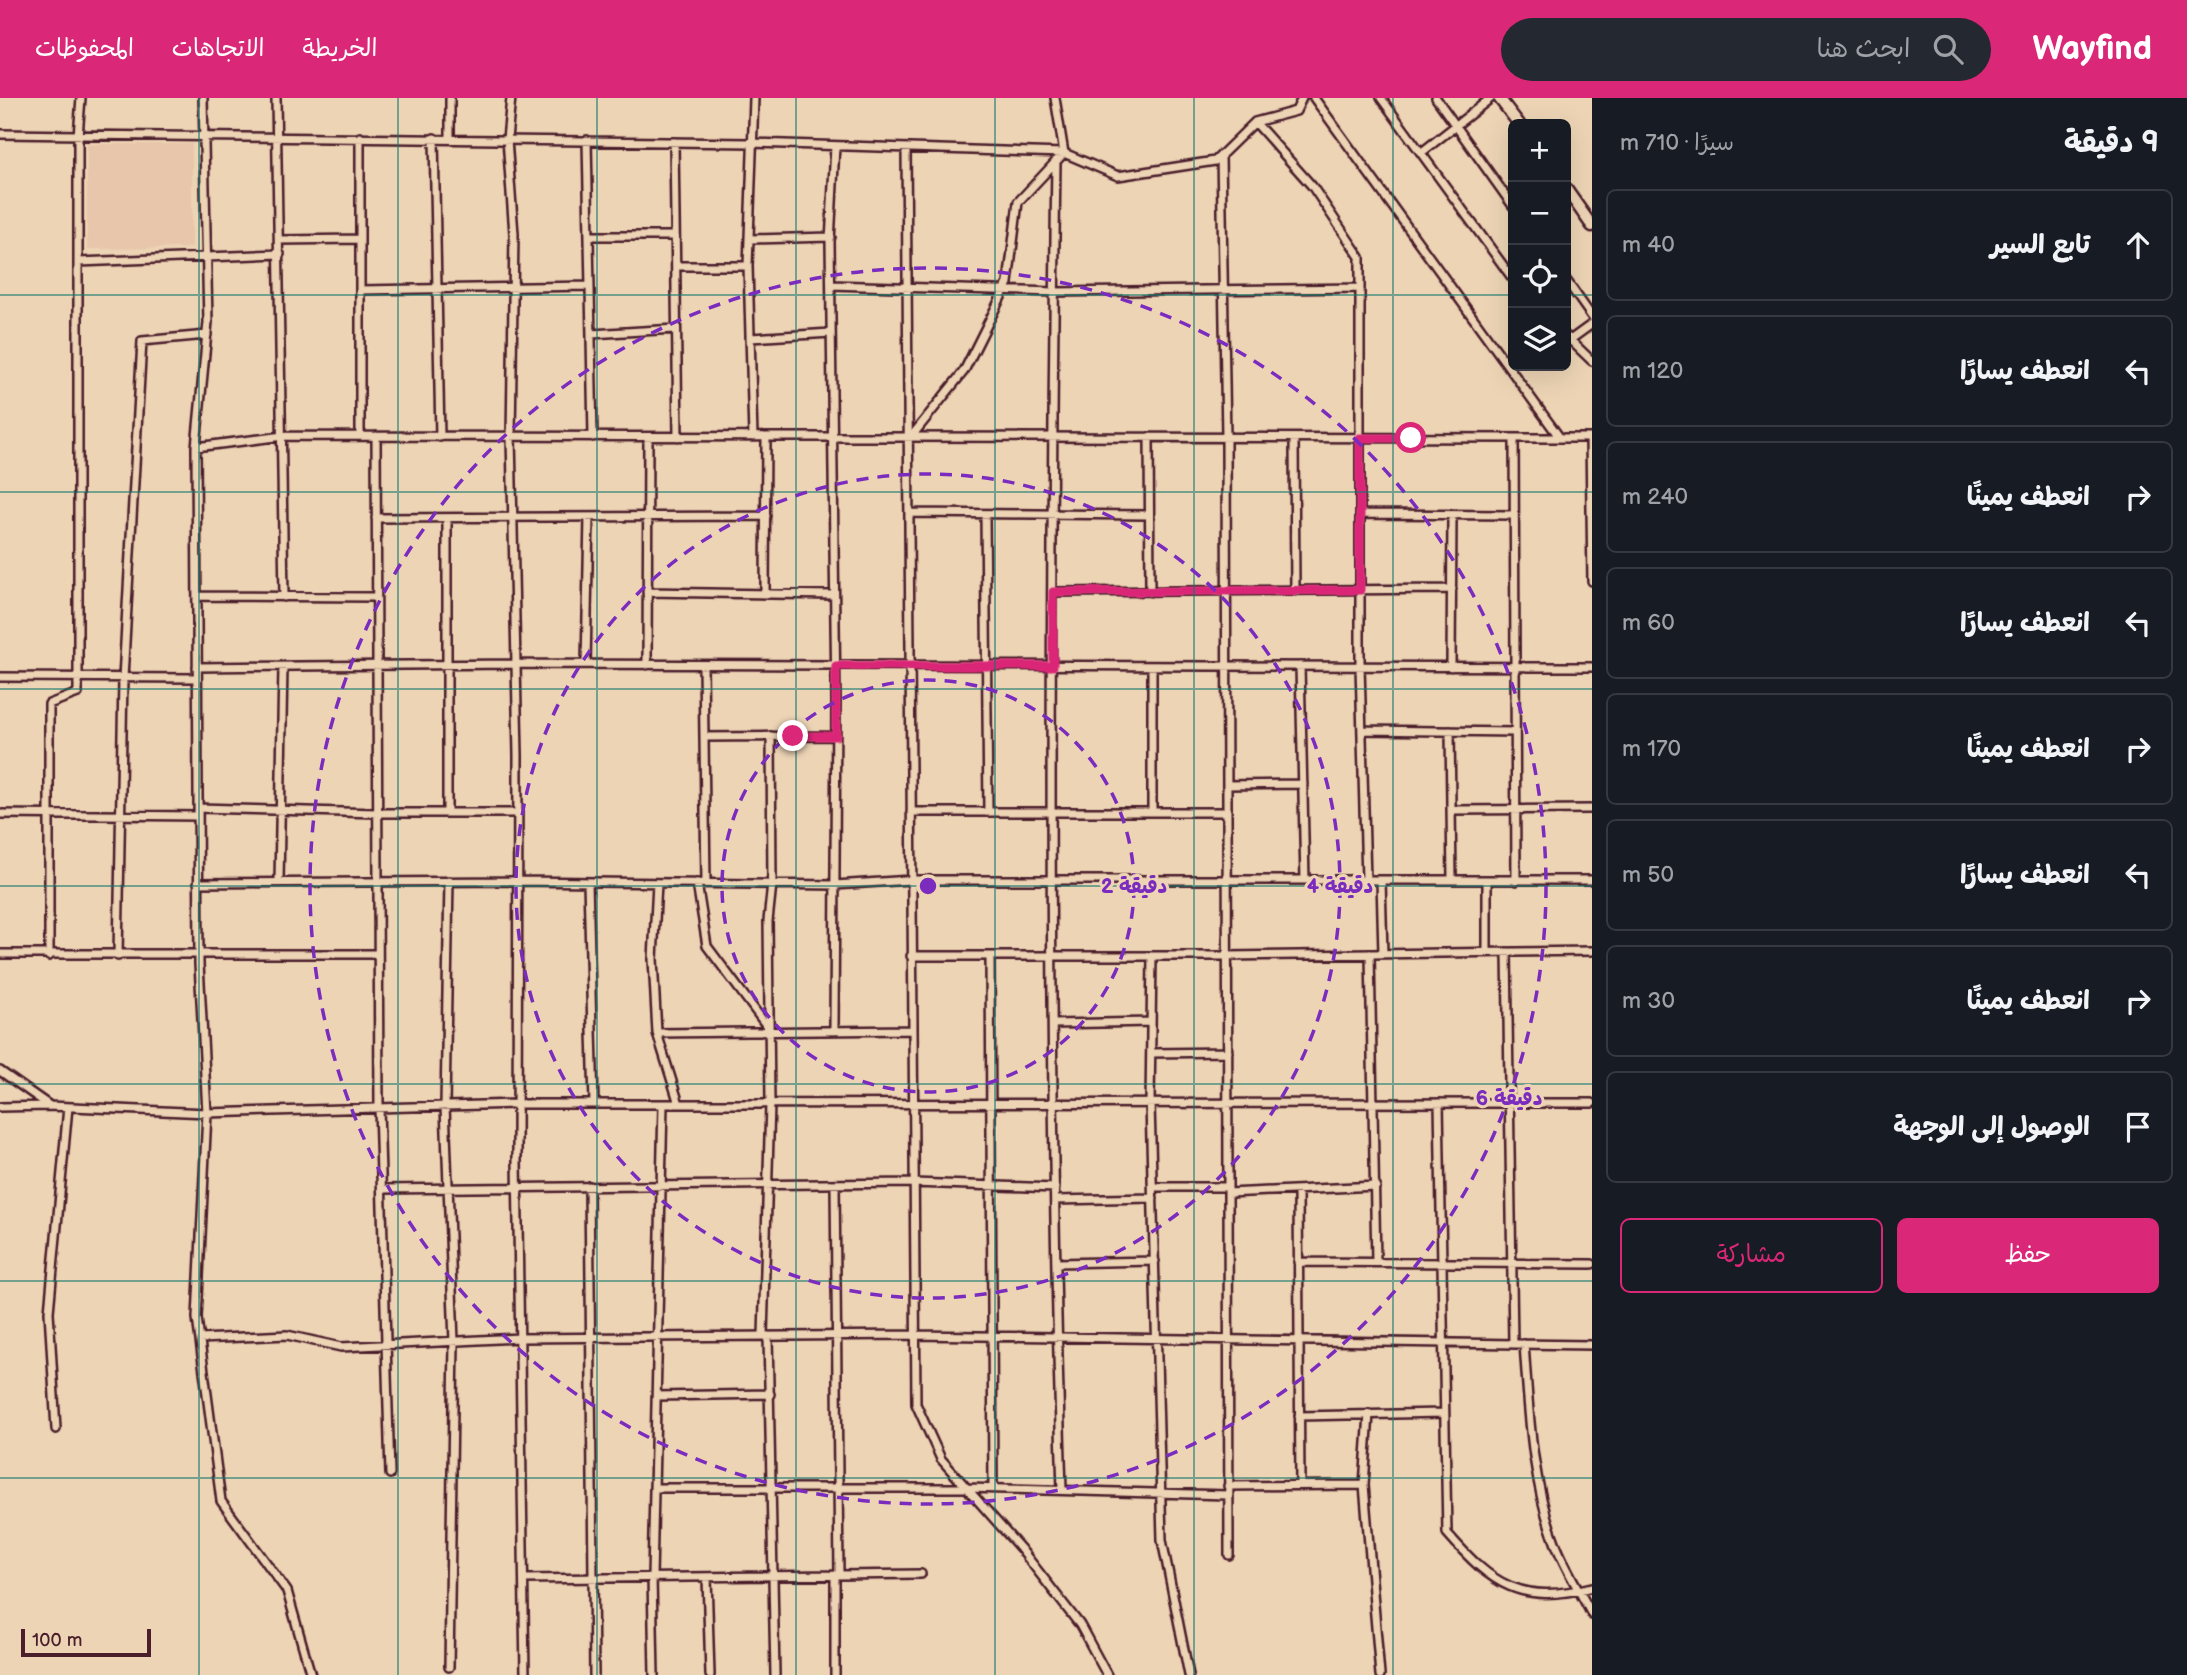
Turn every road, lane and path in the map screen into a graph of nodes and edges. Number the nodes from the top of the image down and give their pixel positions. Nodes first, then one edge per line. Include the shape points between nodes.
1 (81, 98) edge
2 (203, 98) edge
3 (276, 98) edge
4 (450, 98) edge
5 (511, 98) edge
6 (754, 98) edge
7 (1055, 98) edge
8 (1302, 98) edge
9 (1314, 98) edge
10 (1381, 98) edge
11 (1436, 98) edge
12 (1491, 98) edge
13 (1500, 98) edge
14 (1515, 119) edge
15 (1255, 122) junction
16 (1456, 125) junction
17 (0, 134) edge
18 (78, 136) junction
19 (205, 137) junction
20 (277, 137) junction
21 (360, 137) junction
22 (434, 138) junction
23 (450, 138) junction
24 (507, 139) junction
25 (587, 141) junction
26 (674, 142) junction
27 (752, 143) junction
28 (835, 146) junction
29 (906, 148) junction
30 (1422, 152) junction
31 (1064, 153) junction
32 (1221, 155) junction
33 (1056, 161) junction
34 (1571, 196) edge
35 (1508, 199) edge
36 (1592, 226) edge
37 (589, 236) junction
38 (675, 236) junction
39 (831, 237) junction
40 (360, 239) junction
41 (749, 239) junction
42 (279, 240) junction
43 (279, 254) junction
44 (207, 259) junction
45 (78, 262) junction
46 (676, 266) junction
47 (748, 266) junction
48 (1508, 272) edge
49 (831, 285) junction
50 (590, 286) junction
51 (513, 287) junction
52 (1571, 287) edge
53 (908, 288) junction
54 (1360, 288) junction
55 (437, 289) junction
56 (360, 290) junction
57 (1224, 290) junction
58 (1004, 291) junction
59 (1054, 292) junction
60 (1592, 317) edge
61 (1592, 324) edge
62 (676, 328) junction
63 (831, 333) junction
64 (591, 334) junction
65 (207, 335) junction
66 (1571, 336) edge
67 (750, 338) junction
68 (1571, 341) edge
69 (1592, 361) edge
70 (283, 436) junction
71 (360, 436) junction
72 (376, 436) junction
73 (440, 437) junction
74 (511, 437) junction
75 (593, 437) junction
76 (648, 437) junction
77 (678, 437) junction
78 (753, 437) junction
79 (910, 437) junction
80 (1053, 437) junction
81 (766, 438) junction
82 (1149, 438) junction
83 (1226, 438) junction
84 (1294, 438) junction
85 (1360, 438) junction
86 (1514, 438) junction
87 (1560, 438) junction
88 (1591, 438) edge
89 (831, 439) junction
90 (196, 447) junction
91 (911, 513) junction
92 (985, 514) junction
93 (1053, 514) junction
94 (1360, 514) junction
95 (1149, 515) junction
96 (1452, 515) junction
97 (1514, 515) junction
98 (647, 516) junction
99 (766, 516) junction
100 (447, 517) junction
101 (513, 517) junction
102 (589, 517) junction
103 (376, 518) junction
104 (1592, 581) edge
105 (1452, 589) junction
106 (1360, 590) junction
107 (1295, 591) junction
108 (647, 592) junction
109 (1053, 592) junction
110 (1150, 592) junction
111 (1227, 592) junction
112 (765, 594) junction
113 (834, 595) junction
114 (197, 596) junction
115 (284, 597) junction
116 (376, 597) junction
117 (516, 664) junction
118 (586, 664) junction
119 (447, 665) junction
120 (647, 665) junction
121 (703, 665) junction
122 (376, 666) junction
123 (836, 666) junction
124 (911, 666) junction
125 (986, 666) junction
126 (1053, 666) junction
127 (1152, 666) junction
128 (1227, 666) junction
129 (1300, 666) junction
130 (1360, 666) junction
131 (197, 667) junction
132 (283, 667) junction
133 (1451, 667) junction
134 (1515, 667) junction
135 (1592, 667) edge
136 (0, 677) edge
137 (78, 677) junction
138 (123, 678) junction
139 (197, 678) junction
140 (1362, 730) junction
141 (1450, 731) junction
142 (1515, 732) junction
143 (771, 736) junction
144 (836, 736) junction
145 (704, 737) junction
146 (1303, 784) junction
147 (1227, 785) junction
148 (1515, 809) junction
149 (1592, 809) edge
150 (280, 810) junction
151 (1451, 810) junction
152 (198, 812) junction
153 (911, 812) junction
154 (988, 812) junction
155 (1054, 812) junction
156 (1152, 812) junction
157 (1227, 812) junction
158 (49, 813) junction
159 (377, 813) junction
160 (447, 813) junction
161 (518, 813) junction
162 (0, 814) edge
163 (121, 814) junction
164 (911, 880) junction
165 (1054, 880) junction
166 (1227, 880) junction
167 (1304, 880) junction
168 (1366, 880) junction
169 (1381, 880) junction
170 (1452, 880) junction
171 (1487, 880) junction
172 (1592, 880) edge
173 (449, 881) junction
174 (518, 881) junction
175 (1516, 881) junction
176 (279, 882) junction
177 (377, 882) junction
178 (588, 882) junction
179 (198, 883) junction
180 (657, 883) junction
181 (701, 883) junction
182 (772, 884) junction
183 (835, 885) junction
184 (1592, 951) edge
185 (1488, 952) junction
186 (1507, 952) junction
187 (0, 954) edge
188 (377, 954) junction
189 (1370, 954) junction
190 (1383, 954) junction
191 (50, 956) junction
192 (118, 956) junction
193 (199, 956) junction
194 (911, 956) junction
195 (989, 956) junction
196 (1054, 956) junction
197 (1152, 956) junction
198 (1227, 956) junction
199 (1151, 1022) junction
200 (1054, 1024) junction
201 (834, 1029) junction
202 (770, 1030) junction
203 (912, 1030) junction
204 (657, 1033) junction
205 (1228, 1052) junction
206 (1151, 1053) junction
207 (0, 1071) edge
208 (1375, 1103) junction
209 (1439, 1103) junction
210 (1509, 1103) junction
211 (1592, 1103) edge
212 (517, 1104) junction
213 (594, 1104) junction
214 (663, 1104) junction
215 (679, 1104) junction
216 (770, 1104) junction
217 (912, 1104) junction
218 (990, 1104) junction
219 (1055, 1104) junction
220 (1150, 1104) junction
221 (1228, 1104) junction
222 (50, 1106) junction
223 (445, 1106) junction
224 (0, 1107) edge
225 (68, 1107) junction
226 (379, 1108) junction
227 (207, 1113) junction
228 (835, 1184) junction
229 (913, 1184) junction
230 (661, 1185) junction
231 (768, 1185) junction
232 (518, 1186) junction
233 (589, 1186) junction
234 (991, 1186) junction
235 (1376, 1186) junction
236 (1153, 1187) junction
237 (448, 1188) junction
238 (1055, 1188) junction
239 (382, 1189) junction
240 (1228, 1190) junction
241 (1298, 1190) junction
242 (1153, 1198) junction
243 (1055, 1200) junction
244 (1155, 1261) junction
245 (1298, 1262) junction
246 (1376, 1262) junction
247 (1056, 1263) junction
248 (1441, 1263) junction
249 (1511, 1263) junction
250 (1592, 1264) edge
251 (915, 1335) junction
252 (766, 1336) junction
253 (837, 1336) junction
254 (993, 1336) junction
255 (658, 1337) junction
256 (1057, 1337) junction
257 (520, 1338) junction
258 (591, 1338) junction
259 (200, 1339) junction
260 (1157, 1339) junction
261 (1227, 1340) junction
262 (1298, 1341) junction
263 (454, 1342) junction
264 (1441, 1343) junction
265 (1513, 1344) junction
266 (1524, 1344) junction
267 (1592, 1345) edge
268 (387, 1346) junction
269 (770, 1394) junction
270 (657, 1395) junction
271 (1443, 1413) junction
272 (1369, 1415) junction
273 (1299, 1416) junction
274 (56, 1429) dead end
275 (390, 1474) dead end
276 (1300, 1485) junction
277 (1364, 1485) junction
278 (772, 1486) junction
279 (838, 1486) junction
280 (1228, 1486) junction
281 (654, 1488) junction
282 (966, 1488) junction
283 (993, 1489) junction
284 (1062, 1490) junction
285 (1161, 1493) junction
286 (1228, 1495) junction
287 (1229, 1555) dead end
288 (921, 1574) dead end
289 (837, 1575) junction
290 (775, 1576) junction
291 (652, 1577) junction
292 (707, 1577) junction
293 (594, 1578) junction
294 (524, 1579) junction
295 (1592, 1587) edge
296 (1580, 1591) junction
297 (1592, 1615) edge
298 (449, 1667) dead end
299 (311, 1675) edge
300 (524, 1675) edge
301 (594, 1675) edge
302 (654, 1675) edge
303 (710, 1675) edge
304 (775, 1675) edge
305 (835, 1675) edge
306 (1107, 1675) edge
307 (1189, 1675) edge
308 (1380, 1675) edge

1 - 18 street
2 - 19 street
3 - 20 street
4 - 23 street
5 - 24 street
6 - 27 street
7 - 31 street
8 - 15 street via 1296,111
9 - 87 street
10 - 30 street
11 - 16 street
12 - 16 street
13 - 14 street
15 - 32 street
15 - 54 street via 1312,186 1360,257
16 - 30 street
16 - 35 street
17 - 18 street
18 - 19 street
18 - 45 street
19 - 20 street
19 - 44 street
20 - 21 street
20 - 42 street
21 - 22 street
21 - 40 street
22 - 23 street
22 - 55 street
23 - 24 street
24 - 25 street
24 - 51 street
25 - 26 street
25 - 37 street
26 - 27 street
26 - 38 street
27 - 28 street
27 - 41 street
28 - 29 street
28 - 39 street
29 - 31 street
29 - 53 street
30 - 48 street
31 - 32 street via 1118,176 1215,161
31 - 33 street
32 - 57 street
33 - 58 street via 1018,202 1009,283
33 - 59 street
34 - 36 street
37 - 38 street
37 - 50 street
38 - 46 street
39 - 41 street
39 - 49 street
40 - 42 street
40 - 56 street
41 - 47 street
42 - 43 street
43 - 44 street
43 - 70 street
44 - 45 street
44 - 65 street
45 - 137 street
46 - 47 street
46 - 62 street
47 - 67 street
49 - 53 street
49 - 63 street
50 - 51 street
50 - 64 street
51 - 55 street
51 - 74 street
52 - 60 street
53 - 58 street
53 - 79 street
54 - 57 street
54 - 85 street
55 - 56 street
55 - 73 street
56 - 71 street
57 - 59 street
57 - 83 street
58 - 59 street
58 - 79 street via 964,371
59 - 80 street
61 - 66 street
62 - 64 street
62 - 77 street
63 - 67 street
63 - 89 street
64 - 75 street
65 - 90 street
65 - 138 street via 142,341
67 - 78 street
68 - 69 street
70 - 71 street
70 - 90 street
70 - 115 street
71 - 72 street
72 - 73 street
72 - 103 street
73 - 74 street
74 - 75 street
74 - 101 street
75 - 76 street
76 - 77 street
76 - 98 street
77 - 78 street
78 - 81 street
79 - 80 street
79 - 89 street
79 - 91 street
80 - 82 street
80 - 93 street
81 - 89 street
81 - 99 street
82 - 83 street
82 - 95 street
83 - 84 street
83 - 111 street
84 - 85 street
84 - 107 street
85 - 86 street
85 - 94 street
86 - 87 street
86 - 97 street
87 - 88 street
88 - 104 street
89 - 113 street
90 - 114 street
91 - 92 street
91 - 124 street
92 - 93 street
92 - 125 street
93 - 95 street
93 - 109 street
94 - 96 street
94 - 106 street
95 - 110 street
96 - 97 street
96 - 105 street
97 - 134 street
98 - 99 street
98 - 102 street
98 - 108 street
99 - 112 street
100 - 101 street
100 - 103 street
100 - 119 street
101 - 102 street
101 - 117 street
102 - 118 street
103 - 116 street
105 - 106 street
105 - 133 street
106 - 107 street
106 - 130 street
107 - 111 street
108 - 112 street
108 - 120 street
109 - 110 street
109 - 126 street
110 - 111 street
111 - 128 street
112 - 113 street
113 - 123 street
114 - 115 street
114 - 131 street
115 - 116 street
116 - 122 street
117 - 118 street
117 - 119 street
117 - 161 street
118 - 120 street
119 - 122 street
119 - 160 street
120 - 121 street
121 - 123 street
121 - 145 street
122 - 132 street
122 - 159 street
123 - 124 street
123 - 144 street
124 - 125 street
124 - 153 street
125 - 126 street
125 - 154 street
126 - 127 street
126 - 155 street
127 - 128 street
127 - 156 street
128 - 129 street
128 - 147 street
129 - 130 street
129 - 146 street
130 - 133 street
130 - 140 street
131 - 132 street
131 - 139 street
132 - 150 street
133 - 134 street
134 - 135 street
134 - 142 street
136 - 137 street
137 - 138 street
137 - 158 street via 78,693 49,704
138 - 139 street
138 - 163 street
139 - 152 street
140 - 141 street
140 - 168 street
141 - 142 street
141 - 151 street
142 - 148 street
143 - 144 street
143 - 145 street
143 - 182 street
144 - 183 street
145 - 181 street
146 - 147 street
146 - 167 street
147 - 157 street
148 - 149 street
148 - 151 street
148 - 175 street
150 - 152 street
150 - 159 street
150 - 176 street
151 - 170 street
152 - 163 street
152 - 179 street
153 - 154 street
153 - 164 street
154 - 155 street
155 - 156 street
155 - 165 street
156 - 157 street
157 - 166 street
158 - 162 street
158 - 163 street
158 - 191 street
159 - 160 street
159 - 177 street
160 - 161 street
161 - 174 street
163 - 192 street
164 - 165 street
164 - 183 street
164 - 194 street
165 - 166 street
165 - 196 street
166 - 167 street
166 - 198 street
167 - 168 street
168 - 169 street
169 - 170 street
169 - 190 street
170 - 171 street
171 - 175 street
171 - 185 street
172 - 175 street
173 - 174 street
173 - 177 street
173 - 223 street
174 - 178 street
174 - 212 street
176 - 177 street
176 - 179 street
177 - 188 street
178 - 180 street
178 - 213 street
179 - 193 street
180 - 181 street
180 - 204 street via 653,958
181 - 182 street
181 - 202 street via 707,946
182 - 183 street
182 - 202 street
183 - 201 street
184 - 186 street
185 - 186 street
185 - 190 street
186 - 210 street
187 - 191 street
188 - 193 street
188 - 226 street
189 - 190 street
189 - 198 street
189 - 208 street
191 - 192 street
192 - 193 street
193 - 227 street
194 - 195 street
194 - 203 street
195 - 196 street
195 - 218 street
196 - 197 street
196 - 200 street
197 - 198 street
197 - 199 street
198 - 205 street
199 - 200 street
199 - 206 street
200 - 219 street
201 - 202 street
201 - 203 street
202 - 204 street
202 - 216 street
203 - 217 street
204 - 215 street
205 - 206 street
205 - 221 street
206 - 220 street
207 - 222 street
208 - 209 street
208 - 221 street
208 - 235 street
209 - 210 street
209 - 248 street
210 - 211 street
210 - 249 street
212 - 213 street
212 - 223 street
212 - 232 street
213 - 214 street
214 - 215 street
214 - 230 street
215 - 216 street
216 - 217 street
216 - 231 street
217 - 218 street
217 - 229 street
218 - 219 street
218 - 234 street
219 - 220 street
219 - 238 street
220 - 221 street
220 - 236 street
221 - 240 street
222 - 224 street
222 - 225 street
223 - 226 street
223 - 237 street
225 - 227 street
225 - 274 street via 49,1312
226 - 227 street
226 - 239 street
227 - 259 street via 197,1318
228 - 229 street
228 - 231 street
228 - 253 street
229 - 234 street
229 - 251 street
230 - 231 street
230 - 233 street
230 - 255 street
231 - 252 street
232 - 233 street
232 - 237 street
232 - 257 street
233 - 258 street
234 - 238 street
234 - 254 street
235 - 241 street
235 - 246 street
236 - 240 street
236 - 242 street
237 - 239 street
237 - 263 street
238 - 243 street
239 - 268 street
240 - 241 street
240 - 261 street
241 - 245 street
242 - 243 street
242 - 244 street
243 - 247 street
244 - 247 street
244 - 260 street
245 - 246 street
245 - 262 street
246 - 248 street
247 - 256 street
248 - 249 street
248 - 264 street
249 - 250 street
249 - 265 street
251 - 253 street
251 - 254 street
251 - 282 street via 916,1404 941,1459
252 - 253 street
252 - 255 street
252 - 269 street
253 - 279 street
254 - 256 street
254 - 283 street
255 - 258 street
255 - 270 street
256 - 260 street
256 - 284 street
257 - 258 street
257 - 263 street
257 - 294 street
258 - 293 street
259 - 268 street via 287,1335 341,1347
259 - 299 street via 221,1501 287,1591
260 - 261 street
260 - 285 street
261 - 262 street
261 - 280 street
262 - 264 street
262 - 273 street
263 - 268 street
263 - 298 street
264 - 265 street
264 - 271 street
265 - 266 street
266 - 267 street
266 - 296 street via 1532,1447 1541,1492 1555,1543
268 - 275 street
269 - 270 street
269 - 278 street
270 - 281 street
271 - 272 street
271 - 296 street via 1447,1533 1502,1586 1549,1595
272 - 273 street
272 - 277 street
273 - 276 street
276 - 277 street
276 - 280 street
277 - 308 street
278 - 279 street
278 - 281 street
278 - 290 street
279 - 282 street
279 - 289 street
280 - 286 street
281 - 291 street
282 - 283 street
282 - 306 street via 1080,1625
283 - 284 street
284 - 285 street
285 - 286 street
285 - 307 street via 1162,1540
286 - 287 street
288 - 289 street
289 - 290 street
289 - 305 street
290 - 292 street
290 - 304 street
291 - 292 street
291 - 293 street
291 - 302 street
292 - 303 street
293 - 294 street
293 - 301 street
294 - 300 street
295 - 296 street
296 - 297 street

